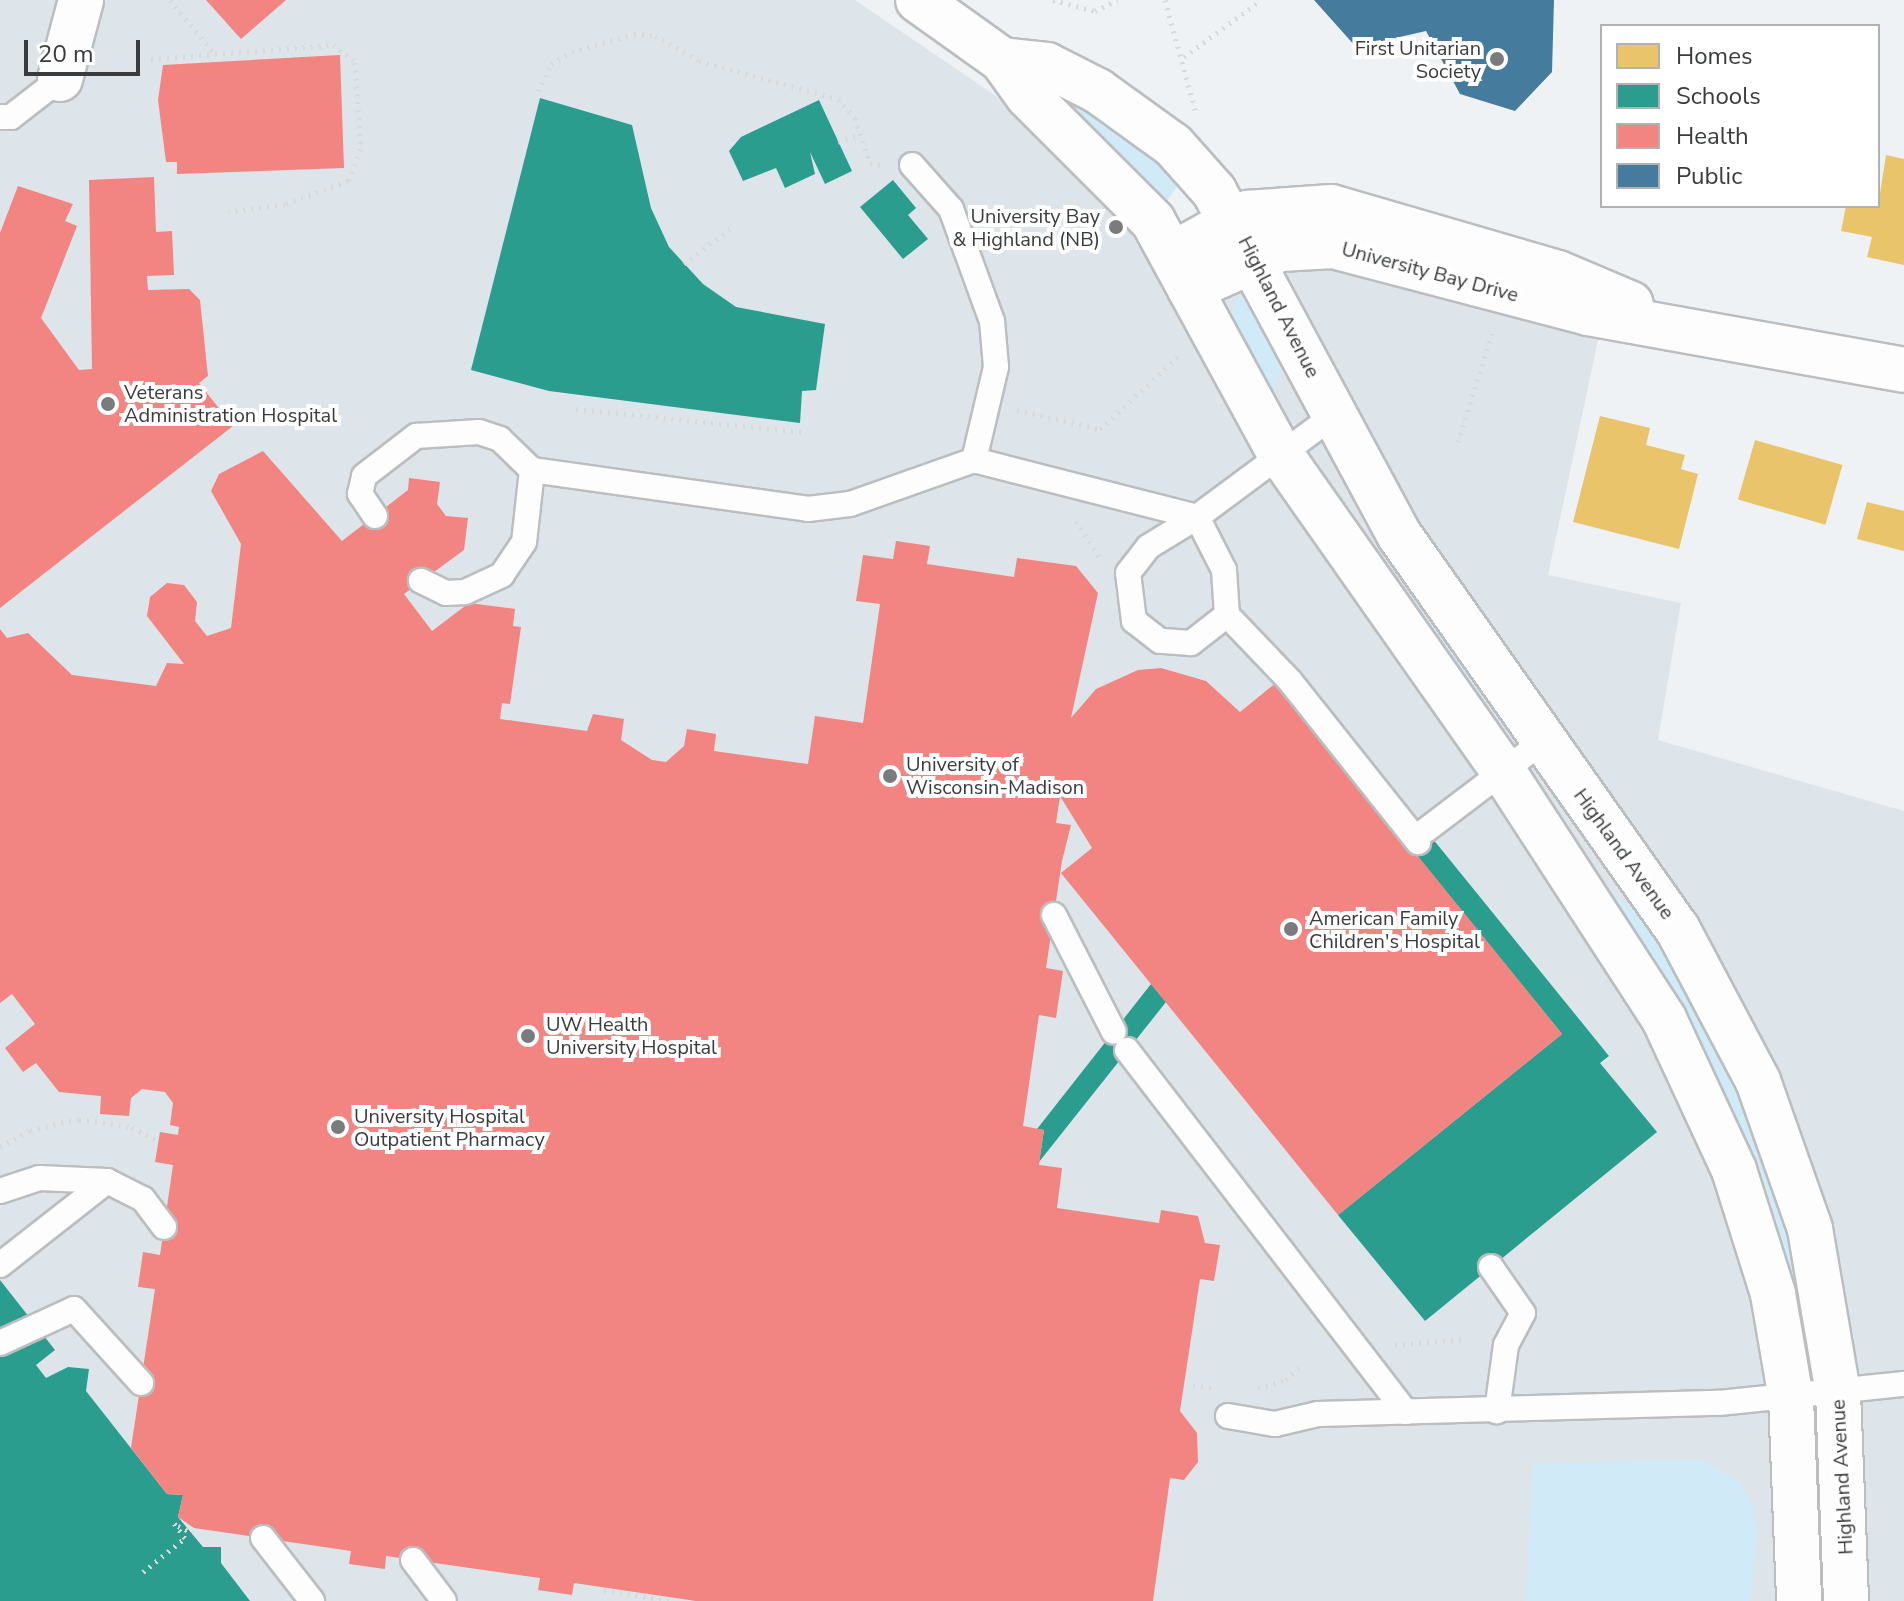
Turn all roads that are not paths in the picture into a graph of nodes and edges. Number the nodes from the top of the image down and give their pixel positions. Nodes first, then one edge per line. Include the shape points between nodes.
1 (81, 0) edge
2 (918, 0) edge
3 (1002, 60) junction
4 (60, 79) joint
5 (0, 117) edge
6 (912, 165) road end
7 (1233, 218) junction
8 (1255, 259) junction
9 (1182, 272) junction
10 (1667, 322) junction
11 (1904, 370) edge
12 (1333, 416) junction
13 (1279, 452) junction
14 (974, 460) junction
15 (532, 470) junction
16 (375, 516) dead end
17 (1197, 517) junction
18 (421, 581) dead end
19 (1227, 615) junction
20 (1542, 742) junction
21 (1503, 771) junction
22 (1054, 915) dead end
23 (107, 1181) junction
24 (0, 1191) edge
25 (164, 1227) dead end
26 (0, 1265) edge
27 (1491, 1267) dead end
28 (0, 1343) edge
29 (141, 1383) dead end
30 (1904, 1384) edge
31 (1838, 1392) junction
32 (1791, 1398) junction
33 (1497, 1411) junction
34 (1406, 1412) junction
35 (1228, 1416) dead end
36 (263, 1538) dead end
37 (413, 1560) dead end
38 (312, 1601) edge
39 (444, 1601) edge
40 (1799, 1601) edge
41 (1846, 1601) edge

1 - 4 street
2 - 3 street
3 - 7 street via 1047,65 1144,120
3 - 9 street via 1028,96 1126,187
4 - 5 lane via 11,117
6 - 14 lane via 951,209 981,276 996,341 989,404
7 - 8 street, Highland Avenue
7 - 9 street, University Bay Drive
7 - 10 street, University Bay Drive via 1287,207 1345,209 1587,283
8 - 9 street, University Bay Drive
8 - 10 street, University Bay Drive via 1310,244 1354,249 1554,306
8 - 12 street, Highland Avenue
9 - 13 street
10 - 11 street, University Bay Drive
12 - 13 lane
12 - 20 street, Highland Avenue via 1400,536
13 - 17 lane
13 - 21 street
14 - 15 lane via 850,504 808,509
14 - 17 lane
15 - 16 lane via 500,439 479,432 416,436 364,476 360,494
15 - 18 lane via 524,542 502,575 465,592 436,591
17 - 19 lane via 1224,570
17 - 19 lane via 1136,559 1128,606 1146,633 1175,645 1206,637
19 - 21 lane via 1422,836
20 - 21 lane
20 - 31 street, Highland Avenue via 1654,890 1758,1081 1810,1229
21 - 32 street via 1626,953 1694,1080 1761,1246
22 - 34 lane via 1120,1041
23 - 24 lane via 39,1178
23 - 25 lane via 143,1199
23 - 26 lane
27 - 33 lane via 1523,1313 1506,1345
28 - 29 lane via 74,1309
30 - 31 lane
31 - 32 lane
31 - 41 street, Highland Avenue
32 - 33 lane
32 - 40 street
33 - 34 lane
34 - 35 lane via 1318,1414 1275,1424
36 - 38 lane
37 - 39 lane

